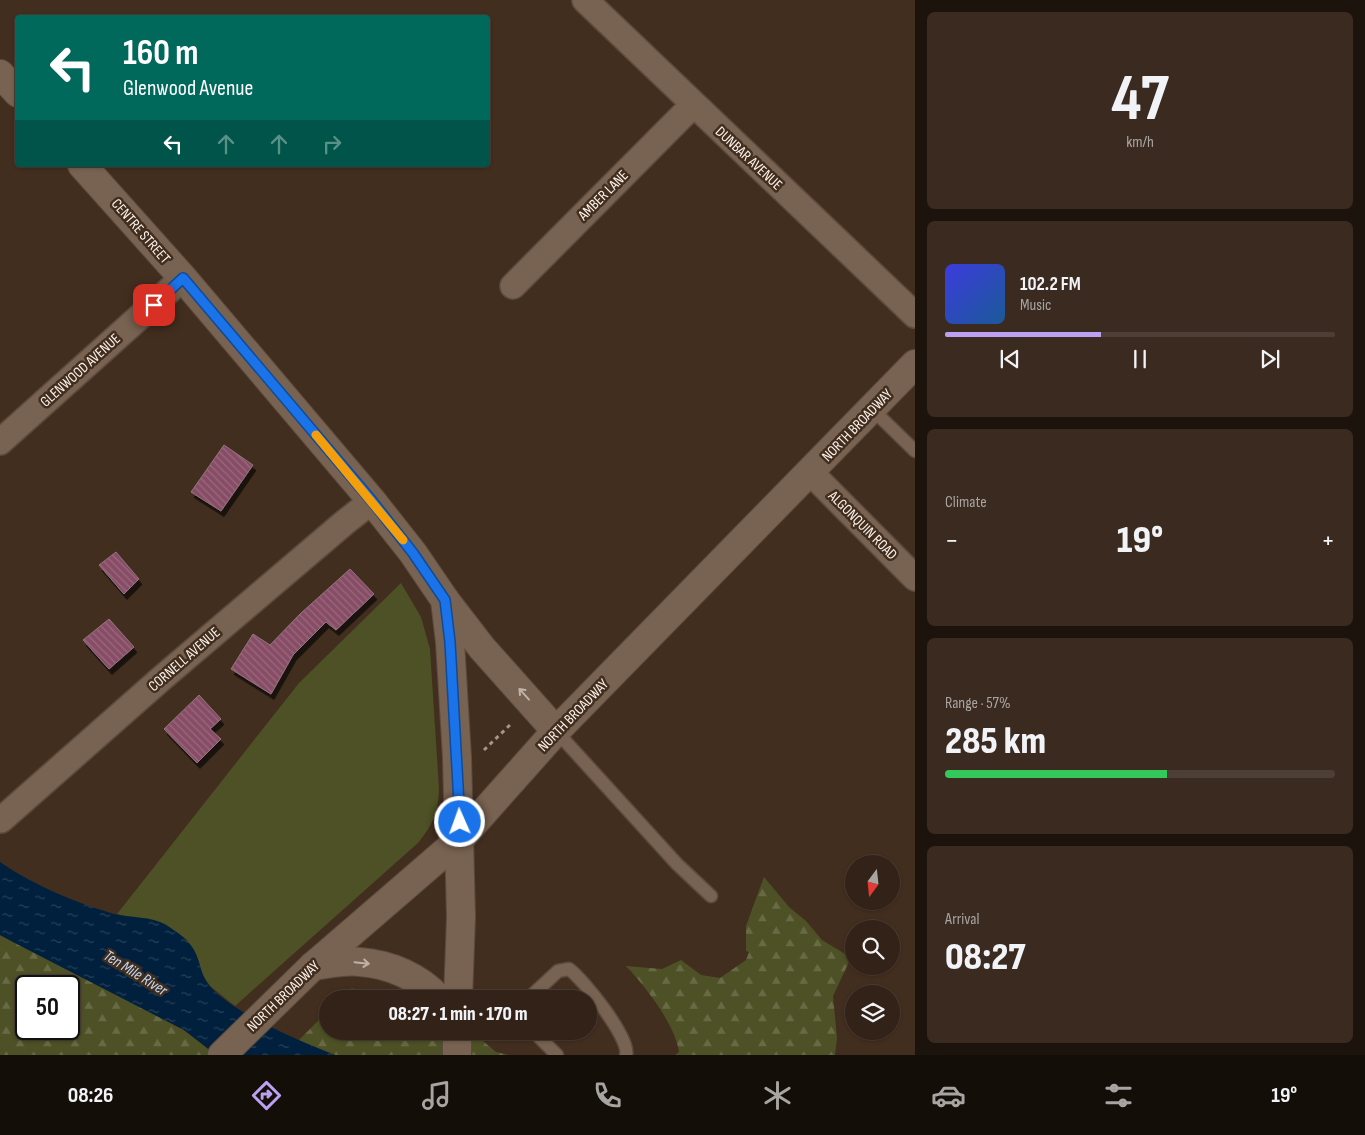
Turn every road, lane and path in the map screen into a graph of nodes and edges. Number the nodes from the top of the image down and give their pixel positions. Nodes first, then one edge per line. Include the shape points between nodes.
1 (585, 0) edge
2 (0, 74) edge
3 (15, 90) edge
4 (693, 105) junction
5 (84, 167) edge
6 (183, 278) junction
7 (513, 286) dead end
8 (915, 315) edge
9 (915, 364) edge
10 (872, 409) junction
11 (0, 442) edge
12 (915, 451) edge
13 (811, 473) junction
14 (372, 501) junction
15 (915, 578) edge
16 (445, 600) junction
17 (513, 722) dead end
18 (556, 731) junction
19 (483, 752) dead end
20 (1, 820) edge
21 (460, 839) junction
22 (711, 896) dead end
23 (313, 966) junction
24 (431, 990) edge
25 (458, 990) edge
26 (538, 990) edge
27 (588, 990) edge
28 (597, 1002) edge
29 (458, 1040) edge
30 (541, 1040) edge
31 (222, 1055) edge
32 (457, 1055) edge
33 (557, 1055) edge
34 (626, 1055) edge

1 - 4 street, DUNBAR AVENUE
2 - 3 main road
4 - 7 street, AMBER LANE
4 - 8 street, DUNBAR AVENUE
5 - 6 main road, CENTRE STREET
6 - 11 street, GLENWOOD AVENUE
6 - 14 main road, CENTRE STREET
9 - 10 main road, NORTH BROADWAY
10 - 12 lane
10 - 13 main road, NORTH BROADWAY
13 - 15 street, ALGONQUIN ROAD
13 - 18 main road, NORTH BROADWAY
14 - 16 main road, CENTRE STREET
14 - 20 street, CORNELL AVENUE via 162,678
18 -> 16 main road via 482,648
16 - 21 main road, CENTRE STREET
17 - 19 path
18 - 21 main road, NORTH BROADWAY
18 - 22 lane via 677,864
21 - 23 main road, NORTH BROADWAY
21 - 25 main road, CENTRE STREET
23 -> 24 main road via 359,962 394,969
23 - 31 main road, NORTH BROADWAY
26 - 27 lane via 558,971 569,969
28 - 34 lane via 623,1038
29 - 32 main road
30 - 33 lane

